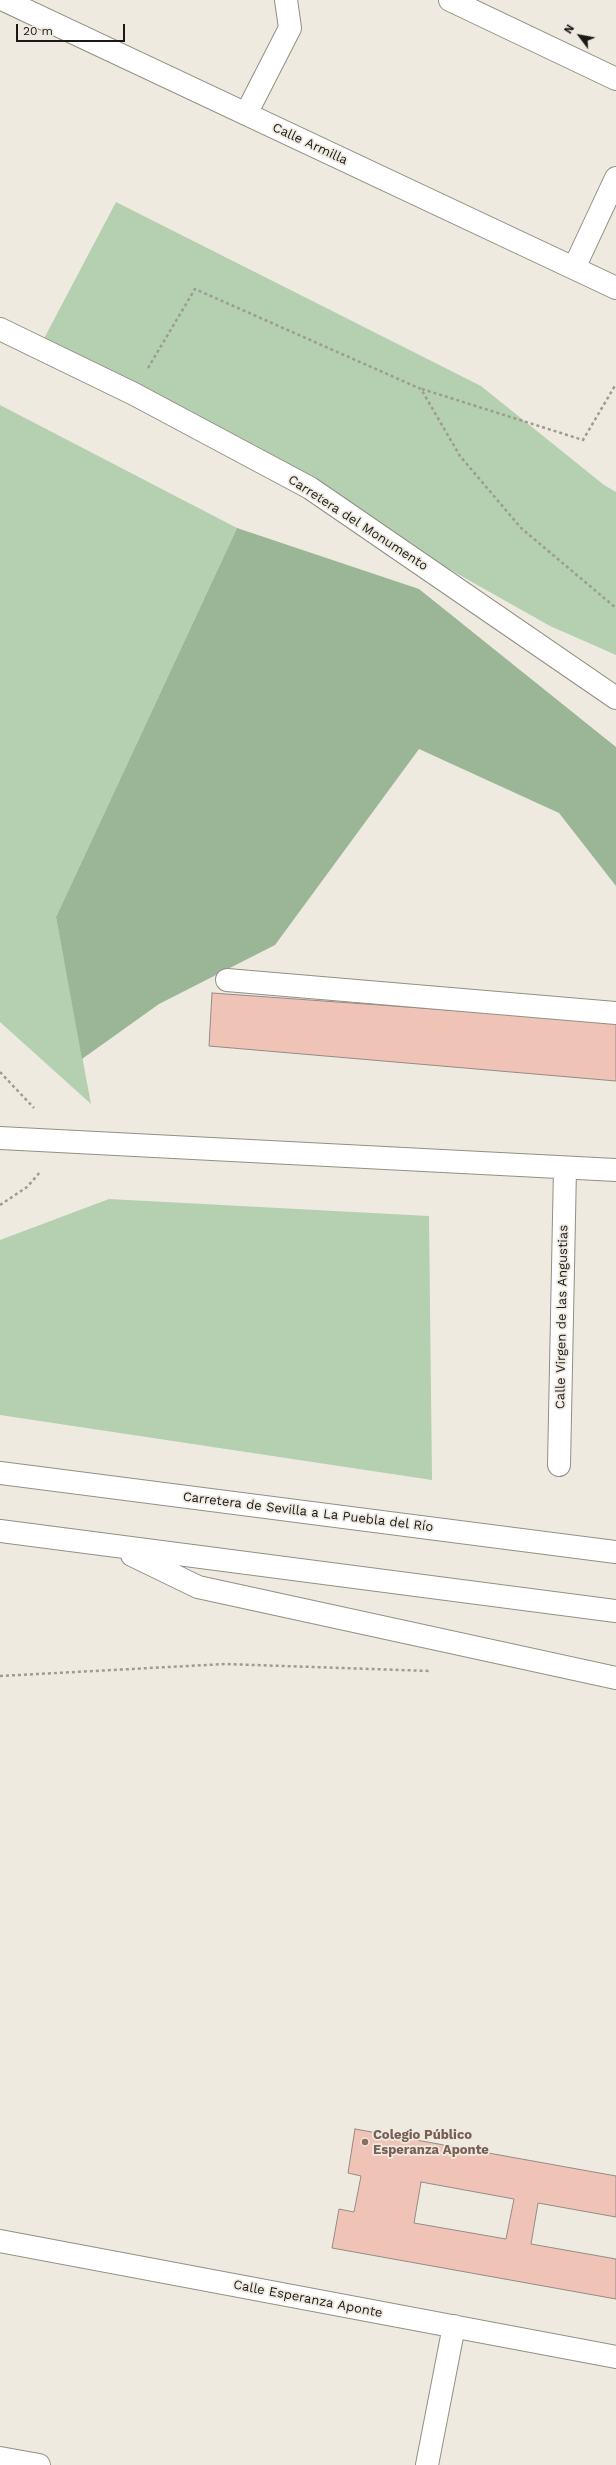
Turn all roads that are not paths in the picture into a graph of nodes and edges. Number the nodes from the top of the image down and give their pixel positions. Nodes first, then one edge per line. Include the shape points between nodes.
1 (4, 0) edge
2 (286, 0) edge
3 (450, 0) edge
4 (616, 78) edge
5 (246, 114) junction
6 (616, 178) edge
7 (574, 268) junction
8 (616, 288) edge
9 (0, 329) edge
10 (616, 698) edge
11 (227, 980) dead end
12 (616, 1013) edge
13 (0, 1138) edge
14 (565, 1168) junction
15 (616, 1170) edge
16 (559, 1465) dead end
17 (0, 1472) edge
18 (0, 1531) edge
19 (117, 1547) junction
20 (616, 1552) edge
21 (616, 1611) edge
22 (616, 1678) edge
23 (0, 2241) edge
24 (454, 2326) junction
25 (616, 2357) edge
26 (0, 2458) edge
27 (39, 2465) edge
28 (427, 2465) edge

1 - 5 main road, Calle Armilla
2 - 5 main road via 290,28
3 - 4 main road
5 - 7 main road, Calle Armilla
6 - 7 main road
7 - 8 main road, Calle Armilla
9 - 10 main road, Carretera del Monumento via 134,394 310,488
11 - 12 main road
13 - 14 main road
14 - 15 main road
14 - 16 main road, Calle Virgen de las Angustias
17 - 20 main road, Carretera de Sevilla a La Puebla del Río
18 - 19 main road
19 - 21 main road
19 - 22 main road via 198,1587
23 - 24 main road, Calle Esperanza Aponte
24 - 25 main road, Calle Esperanza Aponte
24 - 28 main road
26 - 27 main road

